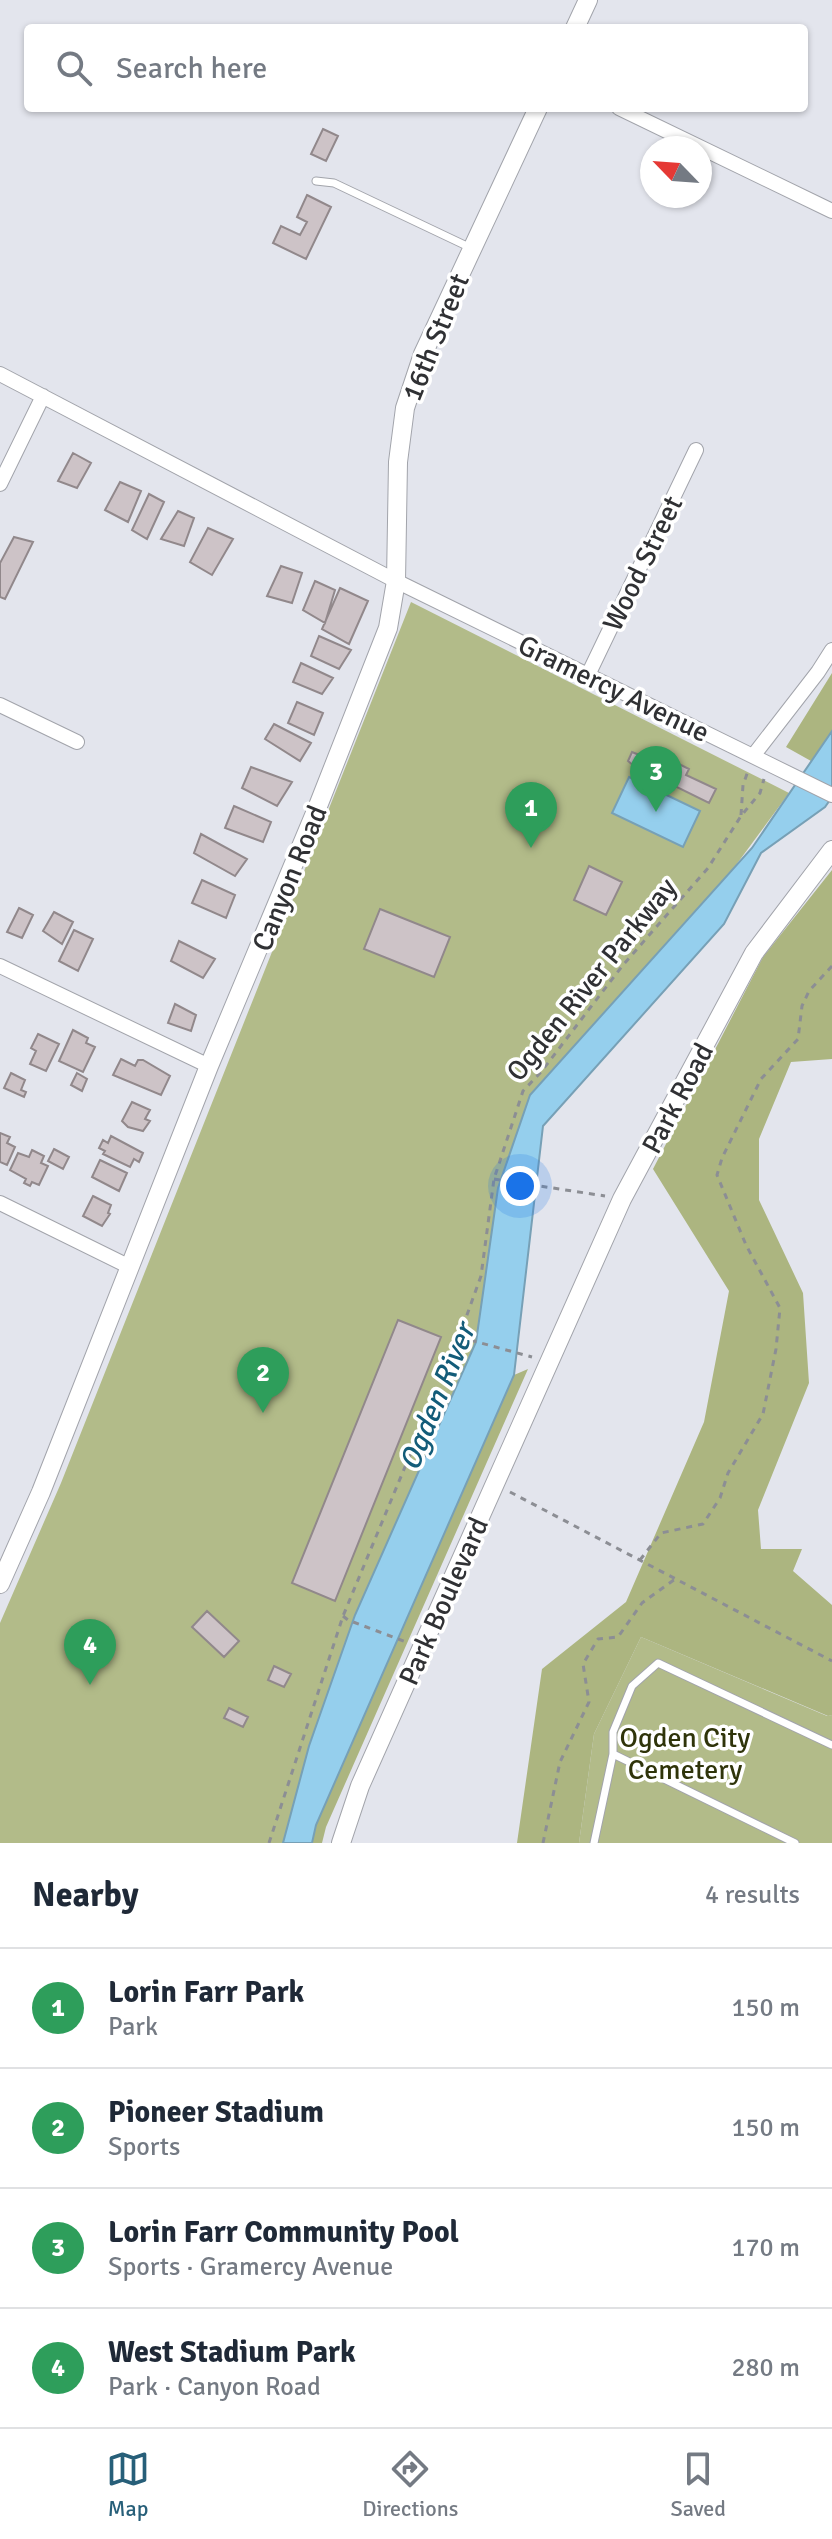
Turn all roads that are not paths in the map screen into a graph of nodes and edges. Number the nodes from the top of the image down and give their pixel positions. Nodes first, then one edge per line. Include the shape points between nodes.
1 (588, 0) edge
2 (577, 24) edge
3 (536, 112) edge
4 (627, 112) edge
5 (316, 181) dead end
6 (832, 211) edge
7 (472, 249) junction
8 (0, 374) edge
9 (43, 396) junction
10 (696, 450) dead end
11 (0, 484) edge
12 (396, 581) junction
13 (832, 650) edge
14 (588, 675) junction
15 (0, 705) edge
16 (77, 742) dead end
17 (753, 756) junction
18 (832, 795) edge
19 (832, 850) edge
20 (0, 966) edge
21 (209, 1066) junction
22 (0, 1203) edge
23 (130, 1267) junction
24 (541, 1359) joint
25 (0, 1584) edge
26 (832, 1745) edge
27 (613, 1754) junction
28 (341, 1843) edge
29 (594, 1843) edge
30 (795, 1843) edge

1 - 2 street
3 - 7 street, 16th Street
4 - 6 street
5 - 7 lane via 334,183
7 - 12 street, 16th Street via 423,354 405,408 398,462
8 - 9 street
9 - 11 street
9 - 12 street
10 - 14 street, Wood Street
12 - 14 street, Gramercy Avenue
12 - 21 street, Canyon Road via 388,628
13 - 17 street
14 - 17 street, Gramercy Avenue
15 - 16 street
17 - 18 street, Gramercy Avenue
19 - 24 street, Park Road via 754,953
20 - 21 street
21 - 23 street, Canyon Road
22 - 23 street
23 - 25 street, Canyon Road
24 - 28 street, Park Boulevard via 495,1484 360,1786
26 - 27 lane via 658,1663 632,1686 613,1732
27 - 29 lane
27 - 30 lane

